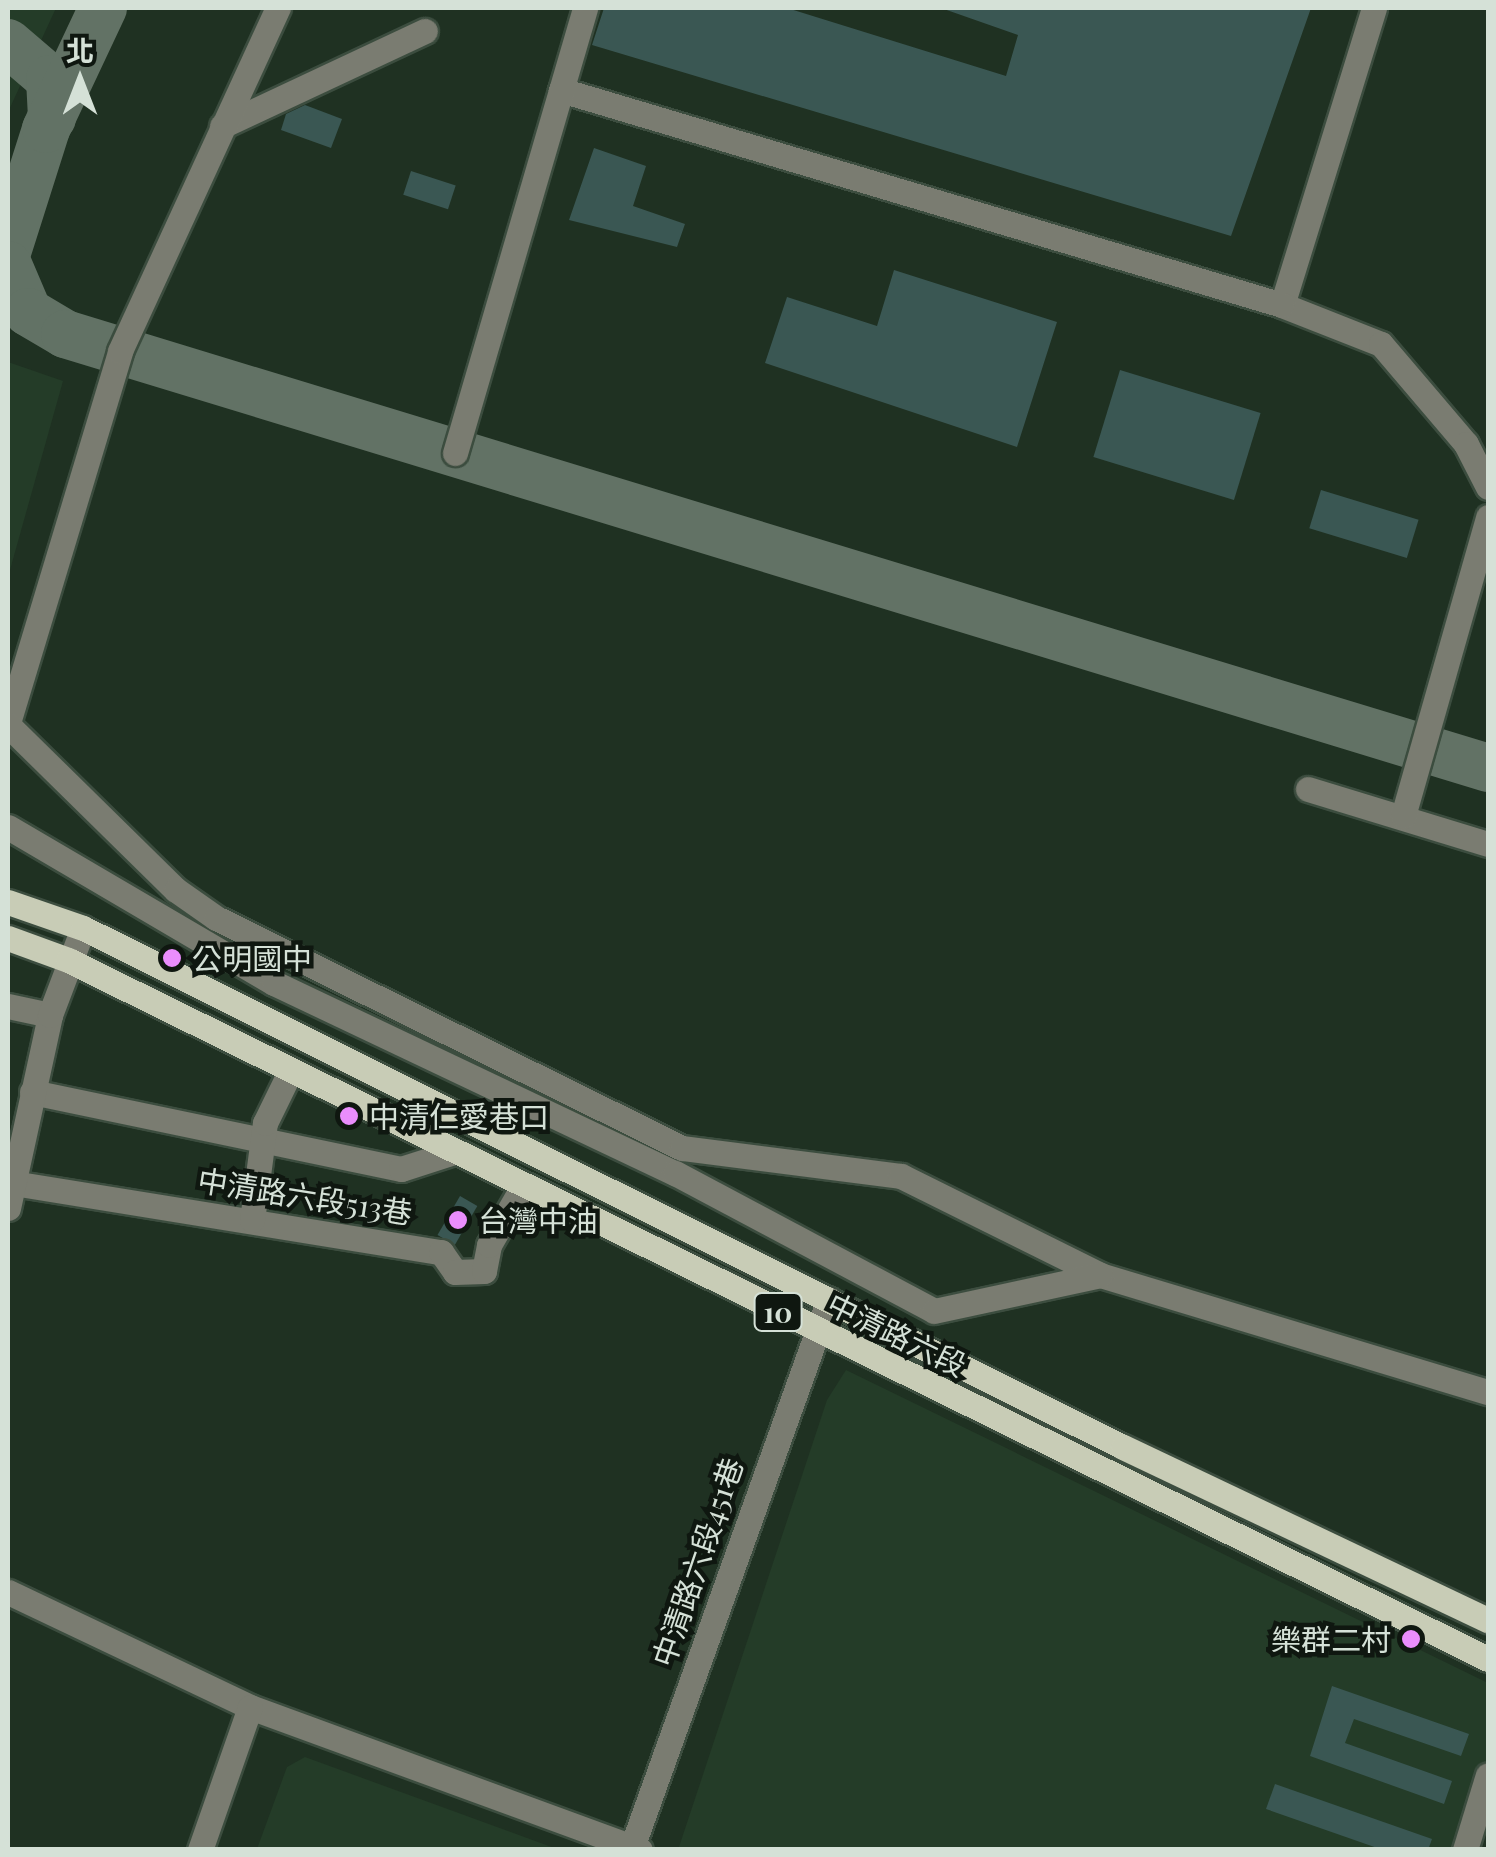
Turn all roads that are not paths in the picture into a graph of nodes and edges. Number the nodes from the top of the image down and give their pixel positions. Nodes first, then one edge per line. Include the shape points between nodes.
1 (278, 8) edge
2 (585, 8) edge
3 (1374, 8) edge
4 (425, 31) dead end
5 (561, 90) junction
6 (222, 126) junction
7 (1282, 305) junction
8 (455, 454) dead end
9 (1488, 487) edge
10 (1488, 517) edge
11 (8, 724) edge
12 (1308, 788) dead end
13 (1403, 816) junction
14 (8, 827) edge
15 (1488, 844) edge
16 (8, 902) edge
17 (82, 928) junction
18 (8, 938) edge
19 (68, 960) junction
20 (8, 1006) edge
21 (50, 1015) junction
22 (291, 1070) junction
23 (32, 1092) junction
24 (263, 1137) junction
25 (454, 1152) junction
26 (522, 1188) junction
27 (10, 1195) edge
28 (252, 1220) junction
29 (1100, 1276) junction
30 (829, 1299) junction
31 (813, 1329) junction
32 (1488, 1392) edge
33 (8, 1592) edge
34 (1488, 1620) edge
35 (1488, 1659) edge
36 (250, 1707) junction
37 (1488, 1775) edge
38 (634, 1849) edge
39 (200, 1850) edge
40 (1465, 1850) edge

1 - 6 street
2 - 5 street
3 - 7 street
4 - 6 street
5 - 7 street
5 - 8 street
6 - 11 street via 120,351
7 - 9 street via 1381,344 1466,444
10 - 13 street
11 - 29 street via 176,890 234,926 682,1148 902,1176
12 - 13 street
13 - 15 street
14 - 29 street via 274,983 675,1173 934,1311
16 - 17 main road, 中清路六段 / 10
17 - 19 street
17 - 30 main road, 中清路六段 / 10
18 - 19 main road, 中清路六段 / 10
19 - 21 street
19 - 22 main road, 中清路六段 / 10
20 - 21 street
21 - 23 street
22 - 24 street
22 - 25 main road, 中清路六段 / 10
23 - 24 street, 中清路六段513巷
23 - 27 street
24 - 25 street, 中清路六段513巷 via 401,1170
24 - 28 street
25 - 26 main road, 中清路六段 / 10
26 - 28 street, 中清路六段513巷 via 489,1245 484,1271 455,1272 441,1252
26 - 31 main road, 中清路六段 / 10
27 - 28 street, 中清路六段513巷
29 - 32 street
30 - 31 street, 中清路六段451巷
30 - 34 main road, 中清路六段 / 10
31 - 35 main road, 中清路六段 / 10
31 - 38 street, 中清路六段451巷
33 - 36 street
36 - 38 street
36 - 39 street
37 - 40 street

